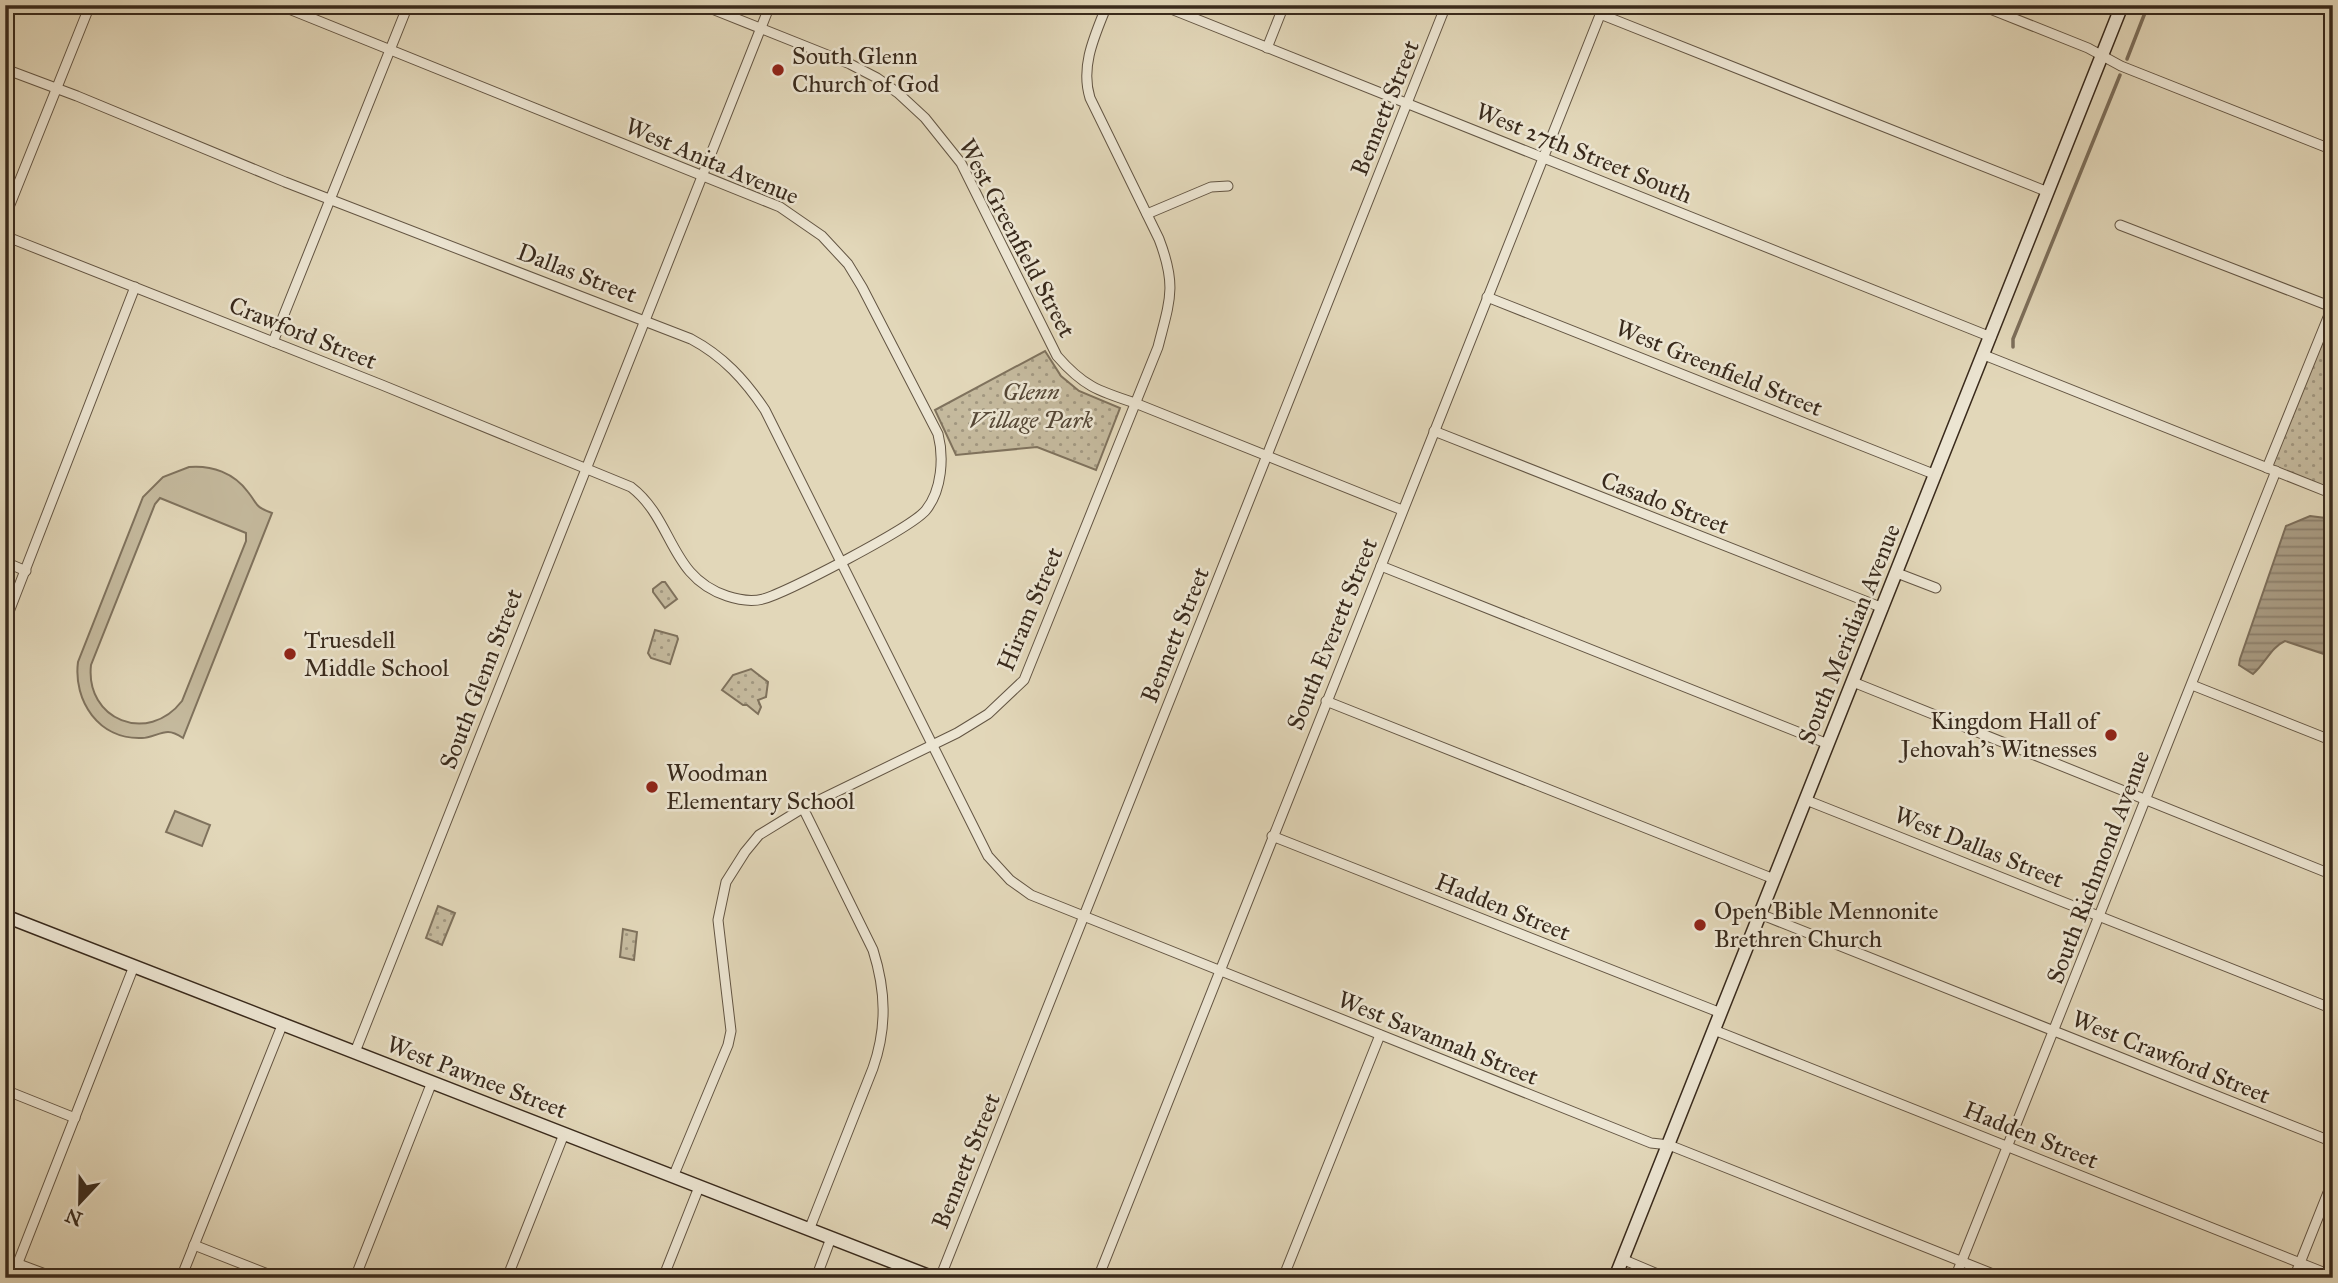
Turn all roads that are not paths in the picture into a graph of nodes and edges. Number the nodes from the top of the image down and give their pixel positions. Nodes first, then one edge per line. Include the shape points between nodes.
1 (90, 5) edge
2 (279, 5) edge
3 (408, 5) edge
4 (702, 5) edge
5 (770, 5) edge
6 (1107, 5) edge
7 (1161, 5) edge
8 (1284, 5) edge
9 (1447, 5) edge
10 (1980, 5) edge
11 (2122, 5) edge
12 (1602, 10) edge
13 (761, 28) junction
14 (1267, 48) junction
15 (390, 50) junction
16 (2102, 56) junction
17 (5, 69) edge
18 (57, 89) junction
19 (1408, 103) junction
20 (2333, 150) edge
21 (1543, 157) junction
22 (702, 174) junction
23 (1228, 186) dead end
24 (2048, 192) junction
25 (330, 199) junction
26 (1147, 214) junction
27 (5, 217) edge
28 (2120, 225) dead end
29 (5, 236) edge
30 (135, 287) junction
31 (1487, 297) junction
32 (2332, 306) edge
33 (644, 320) junction
34 (1991, 337) junction
35 (274, 342) junction
36 (1984, 355) junction
37 (1135, 403) junction
38 (1434, 431) junction
39 (1268, 456) junction
40 (586, 467) junction
41 (2272, 469) junction
42 (1936, 475) junction
43 (2333, 494) edge
44 (1402, 510) junction
45 (5, 562) edge
46 (840, 562) junction
47 (1381, 566) junction
48 (26, 570) junction
49 (1897, 573) junction
50 (1937, 588) dead end
51 (1883, 608) junction
52 (5, 622) edge
53 (1853, 682) junction
54 (2192, 685) junction
55 (1326, 701) junction
56 (2333, 741) edge
57 (1828, 744) junction
58 (932, 745) junction
59 (1806, 800) junction
60 (2144, 801) junction
61 (803, 808) junction
62 (1272, 836) junction
63 (2333, 875) edge
64 (1774, 879) junction
65 (1760, 914) junction
66 (5, 916) edge
67 (2099, 916) junction
68 (1084, 917) junction
69 (134, 966) junction
70 (1220, 971) junction
71 (2333, 1009) edge
72 (1721, 1013) junction
73 (284, 1023) junction
74 (1714, 1030) junction
75 (2054, 1032) junction
76 (1380, 1035) junction
77 (355, 1052) junction
78 (432, 1082) junction
79 (5, 1090) edge
80 (75, 1118) junction
81 (565, 1134) junction
82 (2333, 1142) edge
83 (1668, 1145) junction
84 (2007, 1146) junction
85 (673, 1177) junction
86 (2333, 1180) edge
87 (699, 1187) junction
88 (809, 1230) junction
89 (831, 1238) junction
90 (194, 1245) junction
91 (5, 1259) edge
92 (1622, 1259) junction
93 (1962, 1261) junction
94 (17, 1263) junction
95 (2300, 1263) junction
96 (2333, 1276) edge
97 (12, 1278) edge
98 (56, 1278) edge
99 (181, 1278) edge
100 (278, 1278) edge
101 (355, 1278) edge
102 (507, 1278) edge
103 (663, 1278) edge
104 (816, 1278) edge
105 (934, 1278) edge
106 (940, 1278) edge
107 (1098, 1278) edge
108 (1283, 1278) edge
109 (1615, 1278) edge
110 (1667, 1278) edge
111 (1955, 1278) edge
112 (2003, 1278) edge
113 (2294, 1278) edge

1 - 18 street
2 - 15 street, West Anita Avenue
3 - 15 street
4 - 13 street, West Greenfield Street
5 - 13 street
6 - 26 street, Hiram Street via 1086,66 1085,84
7 - 14 street, West 27th Street South
8 - 14 street
9 - 19 street, Bennett Street
10 - 16 street
11 - 16 main road, South Meridian Avenue
12 - 21 street, South Everett Street
12 - 24 street
13 - 22 street, South Glenn Street
13 - 37 street, West Greenfield Street via 877,78 925,118 961,163 1058,356 1079,380
14 - 19 street, West 27th Street South
15 - 22 street, West Anita Avenue
15 - 25 street
16 - 20 street
16 - 24 main road, South Meridian Avenue
17 - 18 street, Dallas Street
18 - 25 street, Dallas Street
18 - 27 street
19 - 21 street, West 27th Street South
19 - 39 street, Bennett Street
21 - 31 street, South Everett Street
21 - 34 street, West 27th Street South
22 - 33 street, South Glenn Street
22 - 46 street, West Anita Avenue via 780,207 805,223 848,264 938,434 942,465 926,511
23 - 26 street via 1211,187
24 - 34 main road, South Meridian Avenue
25 - 33 street, Dallas Street
25 - 35 street
26 - 37 street, Hiram Street via 1168,263 1171,295 1158,347
28 - 32 street
29 - 30 street, Crawford Street
30 - 35 street, Crawford Street
30 - 48 street
31 - 38 street, South Everett Street
31 - 42 street, West Greenfield Street
32 - 41 street, South Richmond Avenue
33 - 40 street, South Glenn Street
33 - 46 street, Dallas Street via 706,347 749,386
34 - 36 main road, South Meridian Avenue
35 - 40 street, Crawford Street
36 - 41 street
36 - 42 main road, South Meridian Avenue
37 - 39 street, West Greenfield Street
37 - 58 street, Hiram Street via 1024,680 988,714
38 - 44 street, South Everett Street
38 - 51 street, Casado Street
39 - 44 street, West Greenfield Street
39 - 68 street, Bennett Street
40 - 46 street via 640,494 688,573 727,597 750,601 774,596
40 - 77 street, South Glenn Street
41 - 43 street
41 - 54 street, South Richmond Avenue
42 - 49 main road, South Meridian Avenue
44 - 47 street, South Everett Street
45 - 48 street
46 - 58 street, Dallas Street
47 - 55 street, South Everett Street
47 - 57 street
48 - 52 street
49 - 50 street
49 - 51 main road, South Meridian Avenue
51 - 53 main road, South Meridian Avenue
53 - 57 main road, South Meridian Avenue
53 - 60 street
54 - 56 street
54 - 60 street, South Richmond Avenue
55 - 62 street, South Everett Street
55 - 64 street
57 - 59 main road, South Meridian Avenue
58 - 61 street, Hiram Street
58 - 68 street, West Savannah Street via 995,865 1031,895
59 - 64 main road, South Meridian Avenue
59 - 67 street, West Dallas Street
60 - 63 street
60 - 67 street, South Richmond Avenue
61 - 85 street, Hiram Street via 759,835 726,882 718,920 731,1031
61 - 88 street via 873,950 884,1009 873,1068
62 - 70 street, South Everett Street
62 - 72 street, Hadden Street
64 - 65 main road, South Meridian Avenue
65 - 72 main road, South Meridian Avenue
65 - 75 street, West Crawford Street
66 - 69 main road, West Pawnee Street
67 - 71 street, West Dallas Street
67 - 75 street, South Richmond Avenue
68 - 70 street, West Savannah Street
68 - 106 street, Bennett Street
69 - 73 main road, West Pawnee Street
69 - 80 street
70 - 76 street, West Savannah Street
70 - 107 street, South Everett Street
72 - 74 main road, South Meridian Avenue
73 - 77 main road, West Pawnee Street
73 - 90 street
74 - 83 main road, South Meridian Avenue
74 - 84 street, Hadden Street
75 - 82 street, West Crawford Street
75 - 84 street, South Richmond Avenue
76 - 83 street, West Savannah Street via 1651,1143
76 - 108 street
77 - 78 main road, West Pawnee Street
78 - 81 main road, West Pawnee Street
78 - 101 street
79 - 80 street
80 - 94 street
81 - 85 main road, West Pawnee Street
81 - 102 street
83 - 92 main road, South Meridian Avenue
83 - 93 street, West Savannah Street
84 - 93 street, South Richmond Avenue
84 - 95 street, Hadden Street
85 - 87 main road, West Pawnee Street
86 - 95 street
87 - 88 main road, West Pawnee Street
87 - 103 street
88 - 89 main road, West Pawnee Street
89 - 104 street
89 - 105 main road, West Pawnee Street
90 - 99 street
90 - 100 street
91 - 94 street
92 - 109 main road, South Meridian Avenue
92 - 110 street
93 - 111 street, South Richmond Avenue
93 - 112 street, West Savannah Street
94 - 97 street
94 - 98 street
95 - 96 street, Hadden Street
95 - 113 street

